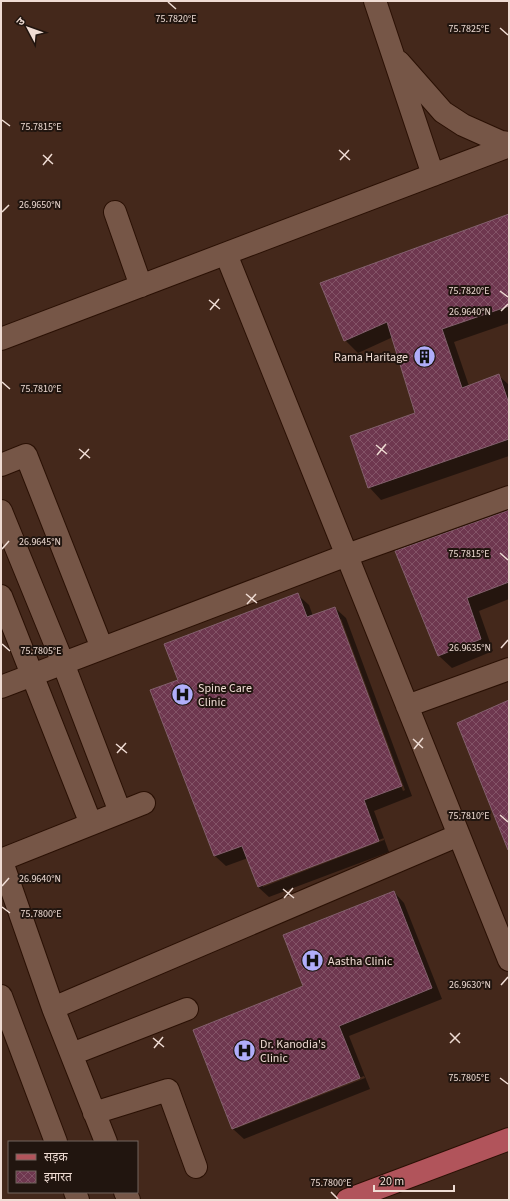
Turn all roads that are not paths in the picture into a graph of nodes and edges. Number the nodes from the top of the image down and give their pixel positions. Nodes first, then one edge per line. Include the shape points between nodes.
1 (375, 1) edge
2 (394, 56) junction
3 (509, 143) edge
4 (509, 146) edge
5 (433, 175) junction
6 (115, 212) dead end
7 (226, 254) junction
8 (141, 286) junction
9 (1, 339) edge
10 (1, 465) edge
11 (509, 497) edge
12 (1, 511) edge
13 (347, 556) junction
14 (1, 596) edge
15 (102, 648) junction
16 (63, 663) junction
17 (509, 669) edge
18 (33, 675) junction
19 (1, 687) edge
20 (407, 706) junction
21 (144, 803) dead end
22 (120, 812) junction
23 (91, 824) junction
24 (459, 835) junction
25 (1, 859) edge
26 (509, 960) edge
27 (1, 996) edge
28 (53, 1008) junction
29 (188, 1009) dead end
30 (72, 1054) junction
31 (94, 1113) junction
32 (509, 1139) edge
33 (56, 1141) edge
34 (106, 1141) edge
35 (196, 1167) dead end
36 (347, 1200) edge

1 - 2 street
2 - 3 street via 443,112 463,125
2 - 5 street
4 - 5 street
5 - 7 street
6 - 8 street
7 - 8 street
7 - 13 street
8 - 9 street
10 - 15 street via 26,455
11 - 13 street
12 - 16 street
13 - 15 street
13 - 20 street
14 - 18 street
15 - 16 street
16 - 18 street
16 - 22 street
17 - 20 street
18 - 19 street
18 - 23 street
20 - 24 street
21 - 22 street
22 - 23 street
23 - 25 street
24 - 26 street
24 - 28 street
25 - 28 street
27 - 33 street
28 - 30 street
29 - 30 street
30 - 31 street
31 - 34 street
31 - 35 street via 168,1090
32 - 36 main road

